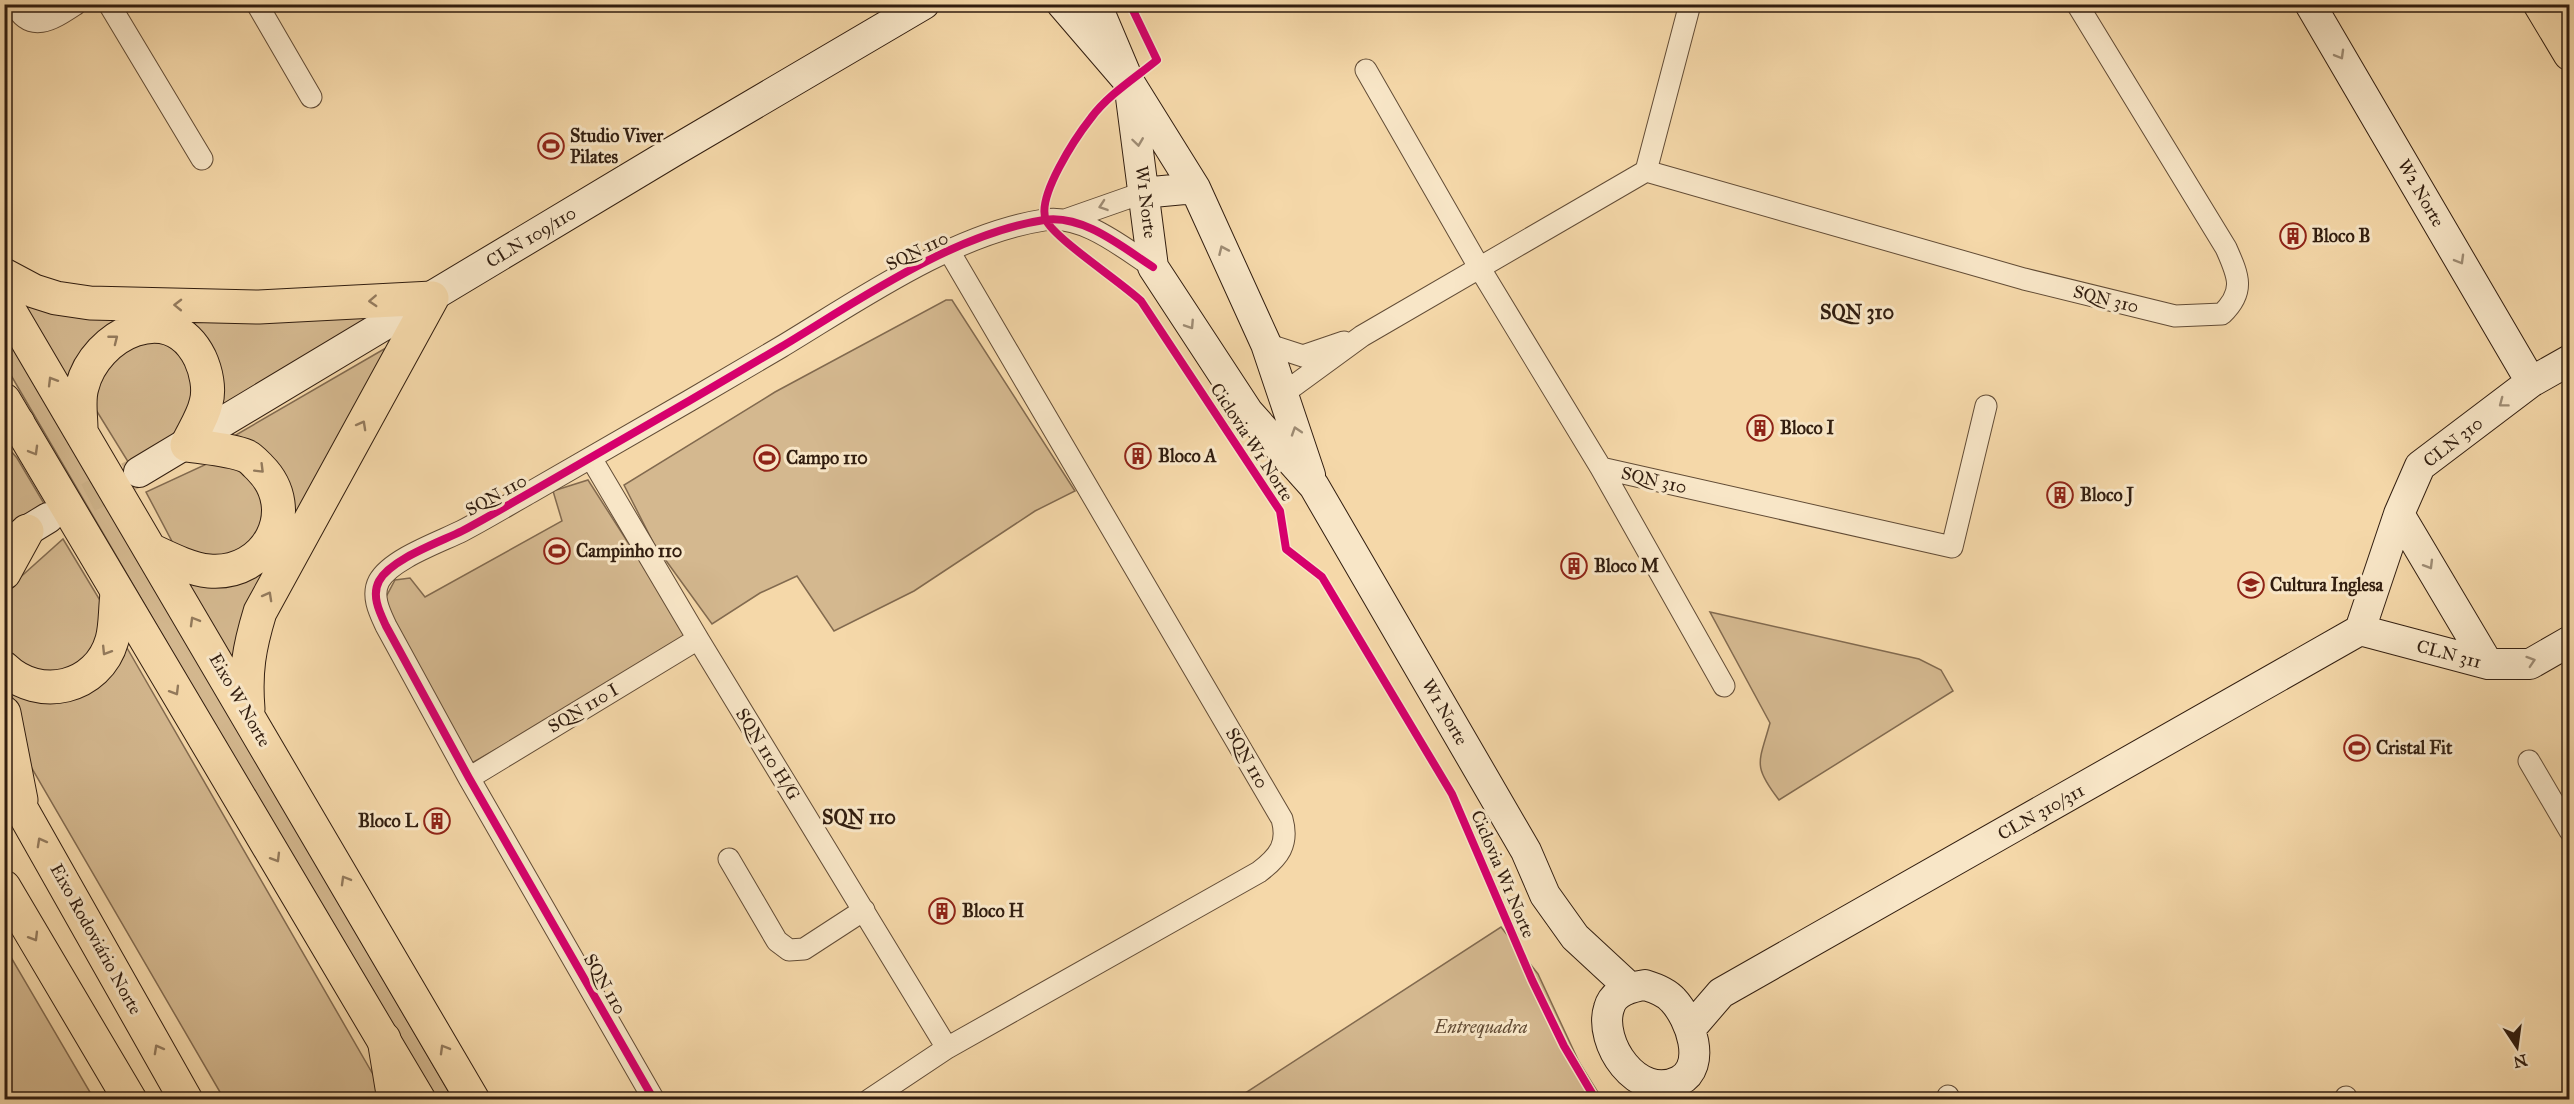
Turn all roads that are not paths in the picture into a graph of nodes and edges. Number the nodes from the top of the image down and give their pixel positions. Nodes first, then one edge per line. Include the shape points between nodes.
1 (14, 4) edge
2 (76, 4) edge
3 (109, 4) edge
4 (257, 4) edge
5 (924, 4) edge
6 (1062, 4) edge
7 (1096, 4) edge
8 (1690, 4) edge
9 (2077, 4) edge
10 (2310, 4) edge
11 (2540, 4) edge
12 (2549, 4) edge
13 (2570, 27) edge
14 (2570, 54) edge
15 (1366, 70) dead end
16 (1129, 82) junction
17 (311, 97) dead end
18 (202, 159) dead end
19 (1646, 171) junction
20 (1195, 188) junction
21 (1142, 193) junction
22 (1065, 220) junction
23 (949, 251) junction
24 (1153, 267) junction
25 (1479, 267) junction
26 (4, 275) edge
27 (432, 298) junction
28 (4, 301) edge
29 (1362, 336) junction
30 (1266, 344) junction
31 (2570, 360) edge
32 (2531, 382) junction
33 (1284, 393) junction
34 (1986, 406) dead end
35 (1248, 412) junction
36 (9, 415) edge
37 (81, 429) junction
38 (187, 445) junction
39 (591, 458) junction
40 (1601, 468) junction
41 (139, 472) tunnel mouth
42 (1314, 486) junction
43 (2399, 514) junction
44 (21, 532) tunnel mouth
45 (153, 551) junction
46 (4, 573) edge
47 (117, 594) junction
48 (2360, 630) junction
49 (698, 639) junction
50 (2570, 641) edge
51 (2488, 664) junction
52 (4, 668) edge
53 (1724, 686) dead end
54 (4, 713) edge
55 (248, 714) junction
56 (2529, 761) dead end
57 (4, 778) edge
58 (469, 778) junction
59 (23, 810) junction
60 (2570, 831) edge
61 (729, 859) dead end
62 (4, 887) edge
63 (864, 910) junction
64 (1575, 937) junction
65 (1629, 987) junction
66 (1721, 993) junction
67 (1673, 999) junction
68 (1608, 1021) junction
69 (1690, 1029) junction
70 (384, 1039) junction
71 (947, 1048) junction
72 (1692, 1087) edge
73 (1655, 1093) edge
74 (128, 1097) edge
75 (186, 1100) edge
76 (394, 1100) edge
77 (419, 1100) edge
78 (473, 1100) edge
79 (654, 1100) edge
80 (868, 1100) edge

1 - 2 street via 30,22 43,21
3 - 18 street
4 - 17 street
5 - 27 street, CLN 109/110
6 - 16 street, W1 Norte
7 - 16 street, W1 Norte
8 - 19 street
9 - 19 street, SQN 310 via 2226,248 2238,282 2231,305 2222,314 2175,316 2024,279
10 -> 32 street, W2 Norte
11 - 14 main road
12 - 13 main road
15 - 25 street, SQN 310
16 - 20 street, W1 Norte
16 -> 21 street, W1 Norte
19 - 25 street
20 - 21 street, SQN 110
30 -> 20 street, W1 Norte
21 -> 22 street, SQN 110
21 - 24 street, W1 Norte
22 - 23 street, SQN 110 via 1046,219 1003,230
22 - 24 street, SQN 110 via 1100,233
23 - 39 street, SQN 110 via 893,279
23 - 71 street, SQN 110 via 1271,800 1286,833 1280,854 1259,872
24 -> 35 street, W1 Norte
25 - 29 street
25 - 40 street, SQN 310
27 -> 26 main road via 259,307 90,303 34,291
27 - 38 street, CLN 109/110
55 -> 27 main road via 245,676 260,612
37 -> 28 main road, Eixo W Norte
29 - 30 street via 1303,356
29 - 33 street
30 - 33 street, W1 Norte
31 - 32 street, CLN 310
32 -> 43 street, CLN 310 via 2420,466
33 - 35 street
42 -> 33 street, W1 Norte
34 - 40 street, SQN 310 via 1952,547
35 - 42 street, W1 Norte
36 -> 47 main road
37 -> 38 main road via 81,390 88,366 123,332 160,327 184,334 205,368 206,403
37 - 45 main road, Eixo W Norte
38 - 41 street, CLN 109/110
38 -> 45 main road via 248,456 275,489 279,523 268,547 232,569 209,571
39 - 49 street, SQN 110 H/G
39 - 58 street, SQN 110 via 416,553 379,581 379,610
40 - 53 street, SQN 310
42 - 64 street, W1 Norte via 1526,851 1545,896
43 - 48 street, CLN 310
43 -> 51 street
44 - 46 main road
55 -> 45 main road, Eixo W Norte
47 -> 52 main road via 112,641 87,676 66,686 45,688 17,680
47 -> 70 main road
48 - 51 street, CLN 311
48 - 66 street, CLN 310/311
49 - 58 street, SQN 110 I
49 - 63 street, SQN 110 H/G
51 -> 50 street, CLN 311 via 2530,664
54 - 59 main road
78 -> 55 main road, Eixo W Norte
56 - 60 street
57 - 59 main road, Eixo Rodoviário Norte
58 - 79 street, SQN 110
75 -> 59 main road, Eixo Rodoviário Norte
61 - 63 street via 784,948 796,951 820,940
62 -> 74 main road
63 - 71 street, SQN 110 H/G
64 - 65 street, W1 Norte
64 - 68 street, W1 Norte
65 - 67 street via 1657,988
65 - 68 street via 1609,1007
66 - 67 street, CLN 310/311
66 - 69 street, CLN 310/311
67 - 69 street
68 - 73 street via 1625,1067
69 - 72 street via 1694,1048
70 - 76 main road
70 - 77 main road
71 - 80 street, SQN 110
72 - 73 street via 1669,1085

